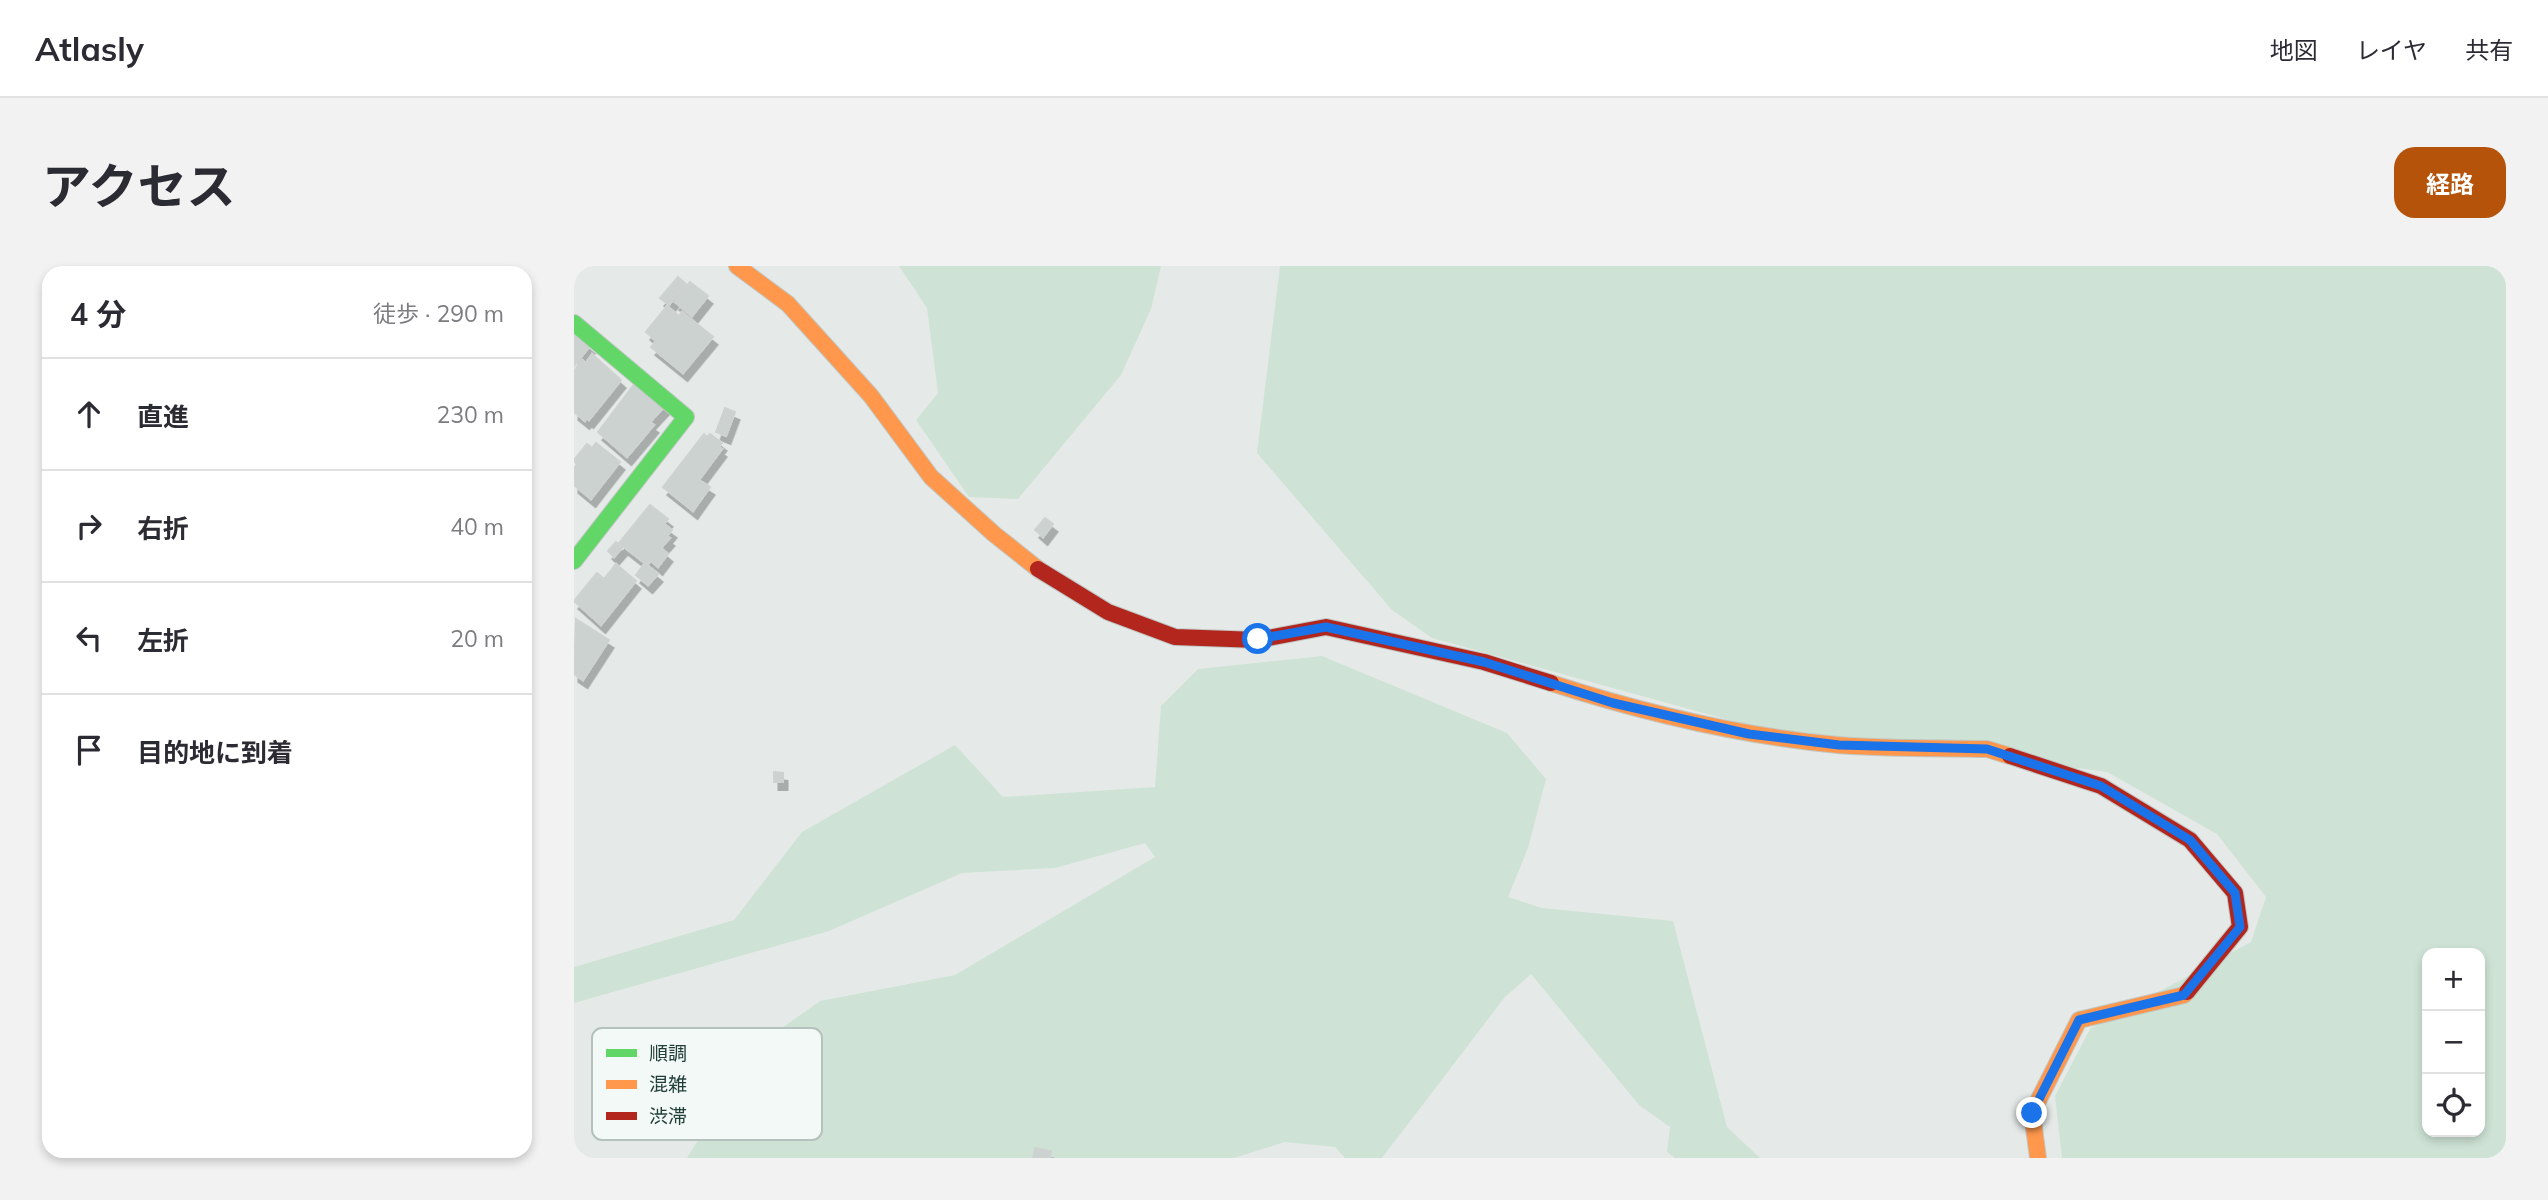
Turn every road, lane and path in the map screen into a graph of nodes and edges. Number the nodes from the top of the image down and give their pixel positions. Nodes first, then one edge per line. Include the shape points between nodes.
1 (737, 266) edge
2 (574, 324) edge
3 (574, 561) edge
4 (2038, 1158) edge

1 - 4 street via 788,304 870,396 931,477 1048,576 1108,612 1175,638 1258,639 1326,627 1484,662 1613,703 1749,734 1839,745 1987,749 2101,786 2190,840 2235,893 2240,927 2184,995 2079,1020 2032,1113
2 - 3 street via 686,417

